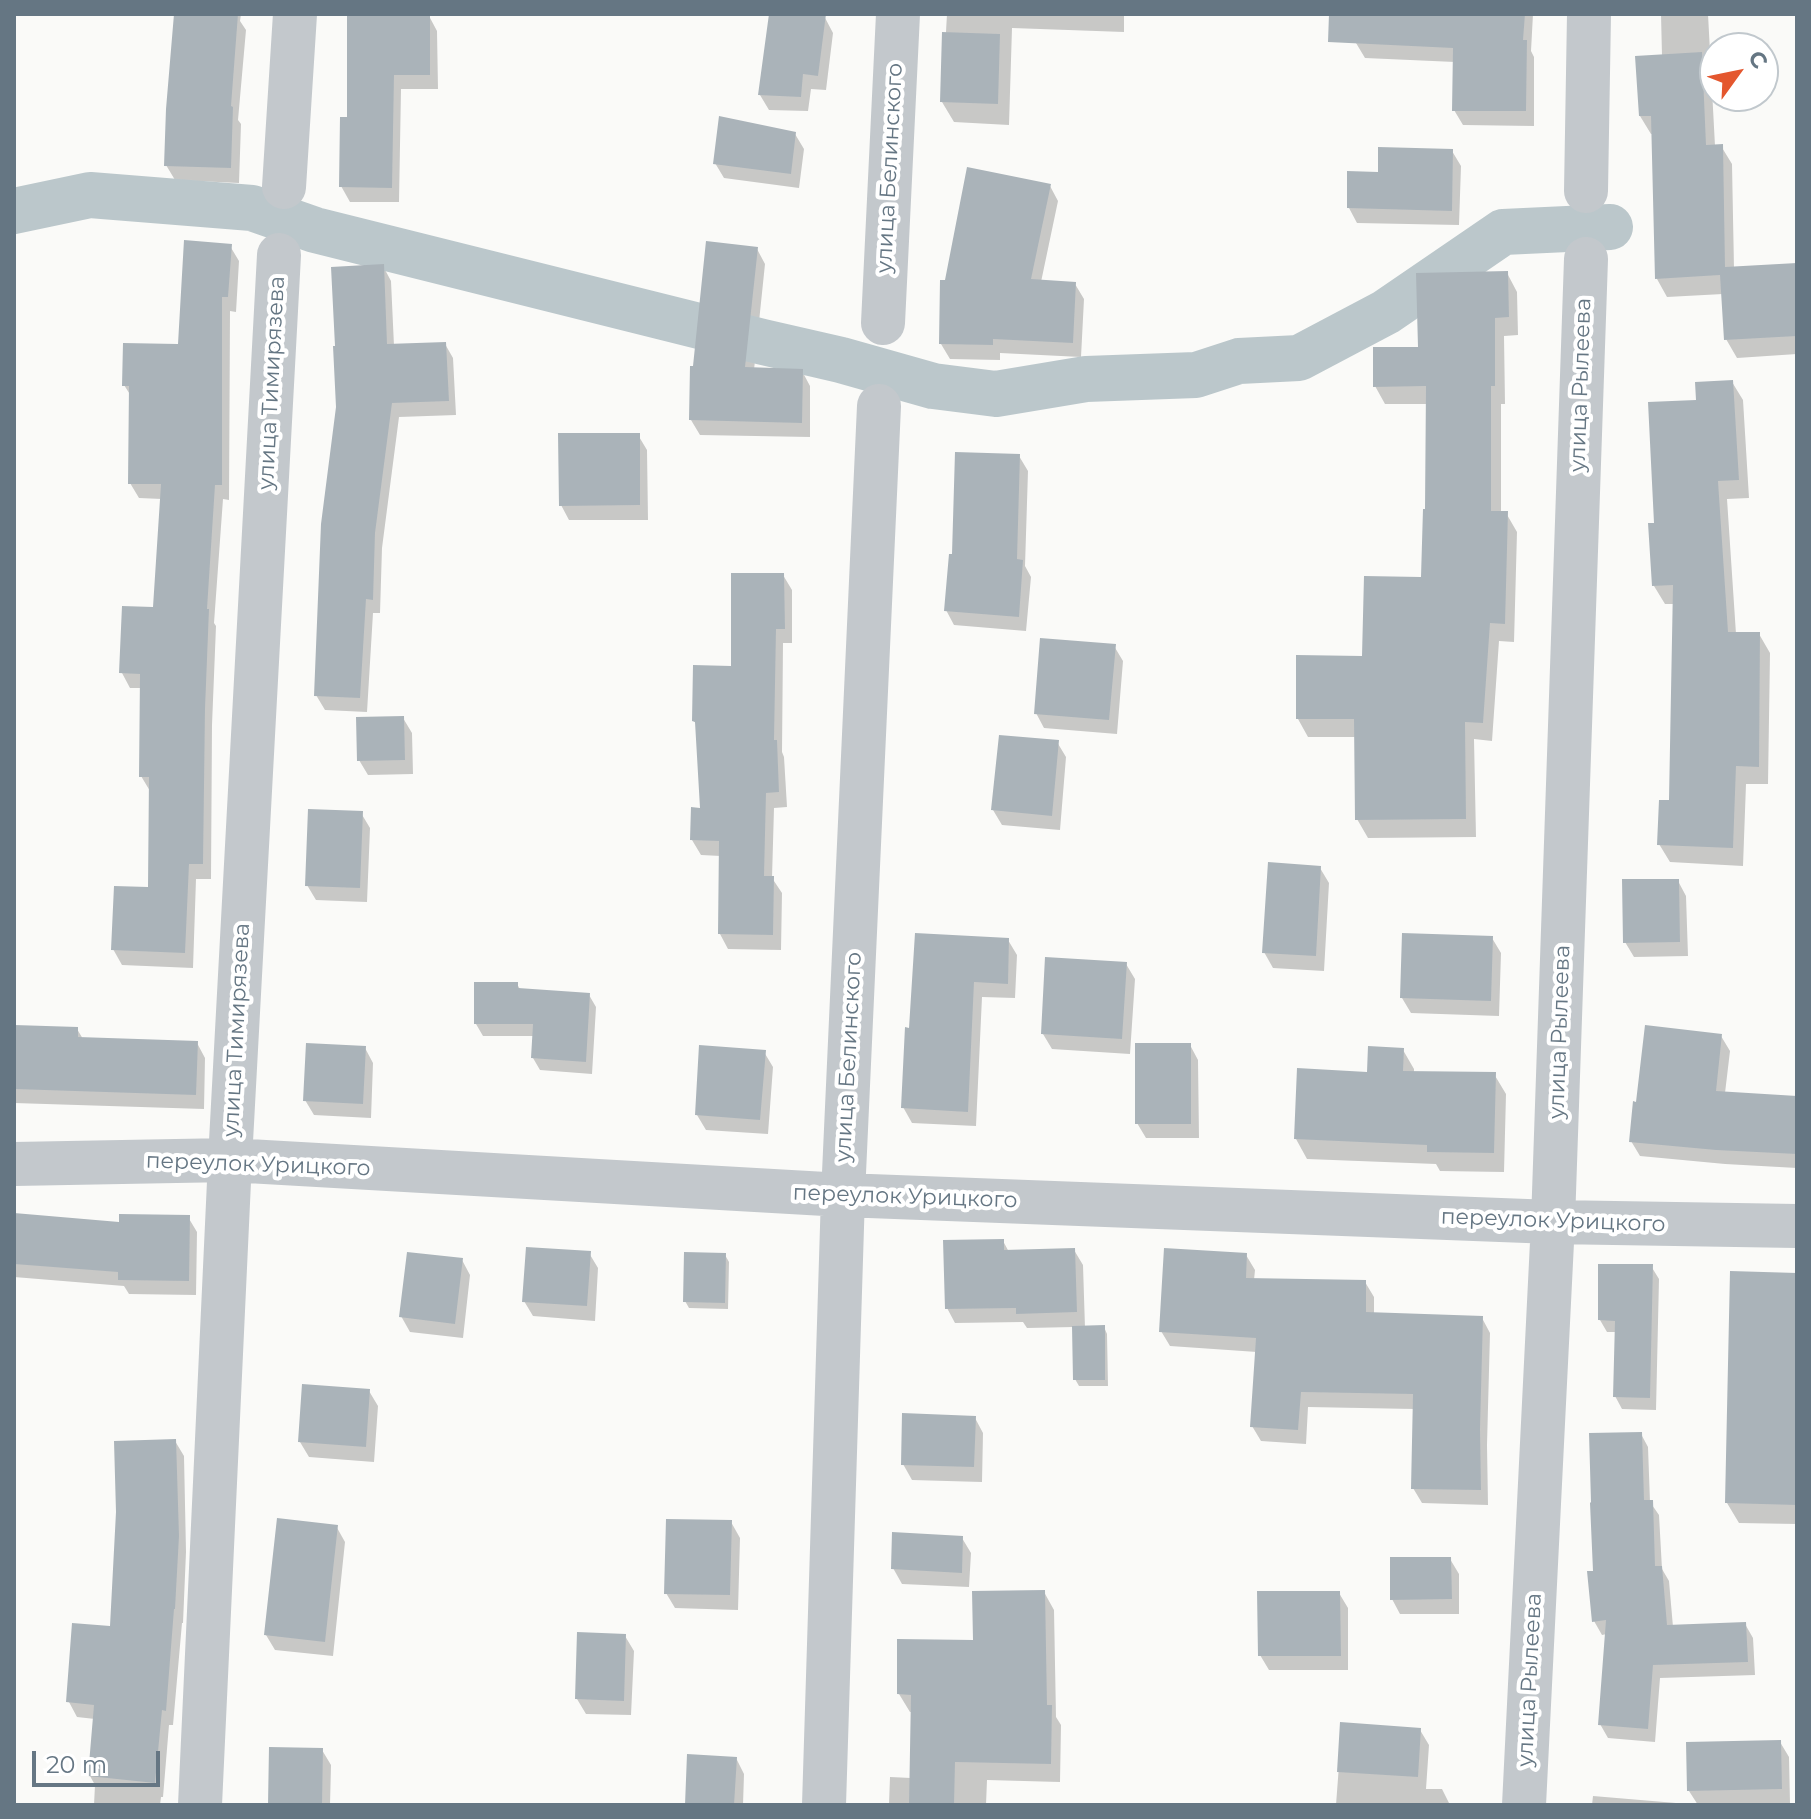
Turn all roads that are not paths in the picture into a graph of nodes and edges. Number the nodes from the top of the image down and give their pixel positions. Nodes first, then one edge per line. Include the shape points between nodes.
1 (295, 14) edge
2 (898, 14) edge
3 (1589, 14) edge
4 (284, 187) dead end
5 (1586, 191) dead end
6 (279, 255) dead end
7 (1586, 259) dead end
8 (883, 323) dead end
9 (879, 406) dead end
10 (230, 1160) junction
11 (14, 1164) edge
12 (843, 1195) junction
13 (1553, 1222) junction
14 (1797, 1226) edge
15 (200, 1805) edge
16 (824, 1805) edge
17 (1524, 1805) edge

1 - 4 street
2 - 8 street, улица Белинского
3 - 5 street
6 - 10 street, улица Тимирязева
7 - 13 street, улица Рылеева
9 - 12 street, улица Белинского
10 - 11 street, переулок Урицкого
10 - 12 street, переулок Урицкого
10 - 15 street, улица Тимирязева
12 - 13 street, переулок Урицкого
12 - 16 street, улица Белинского
13 - 14 street, переулок Урицкого
13 - 17 street, улица Рылеева

